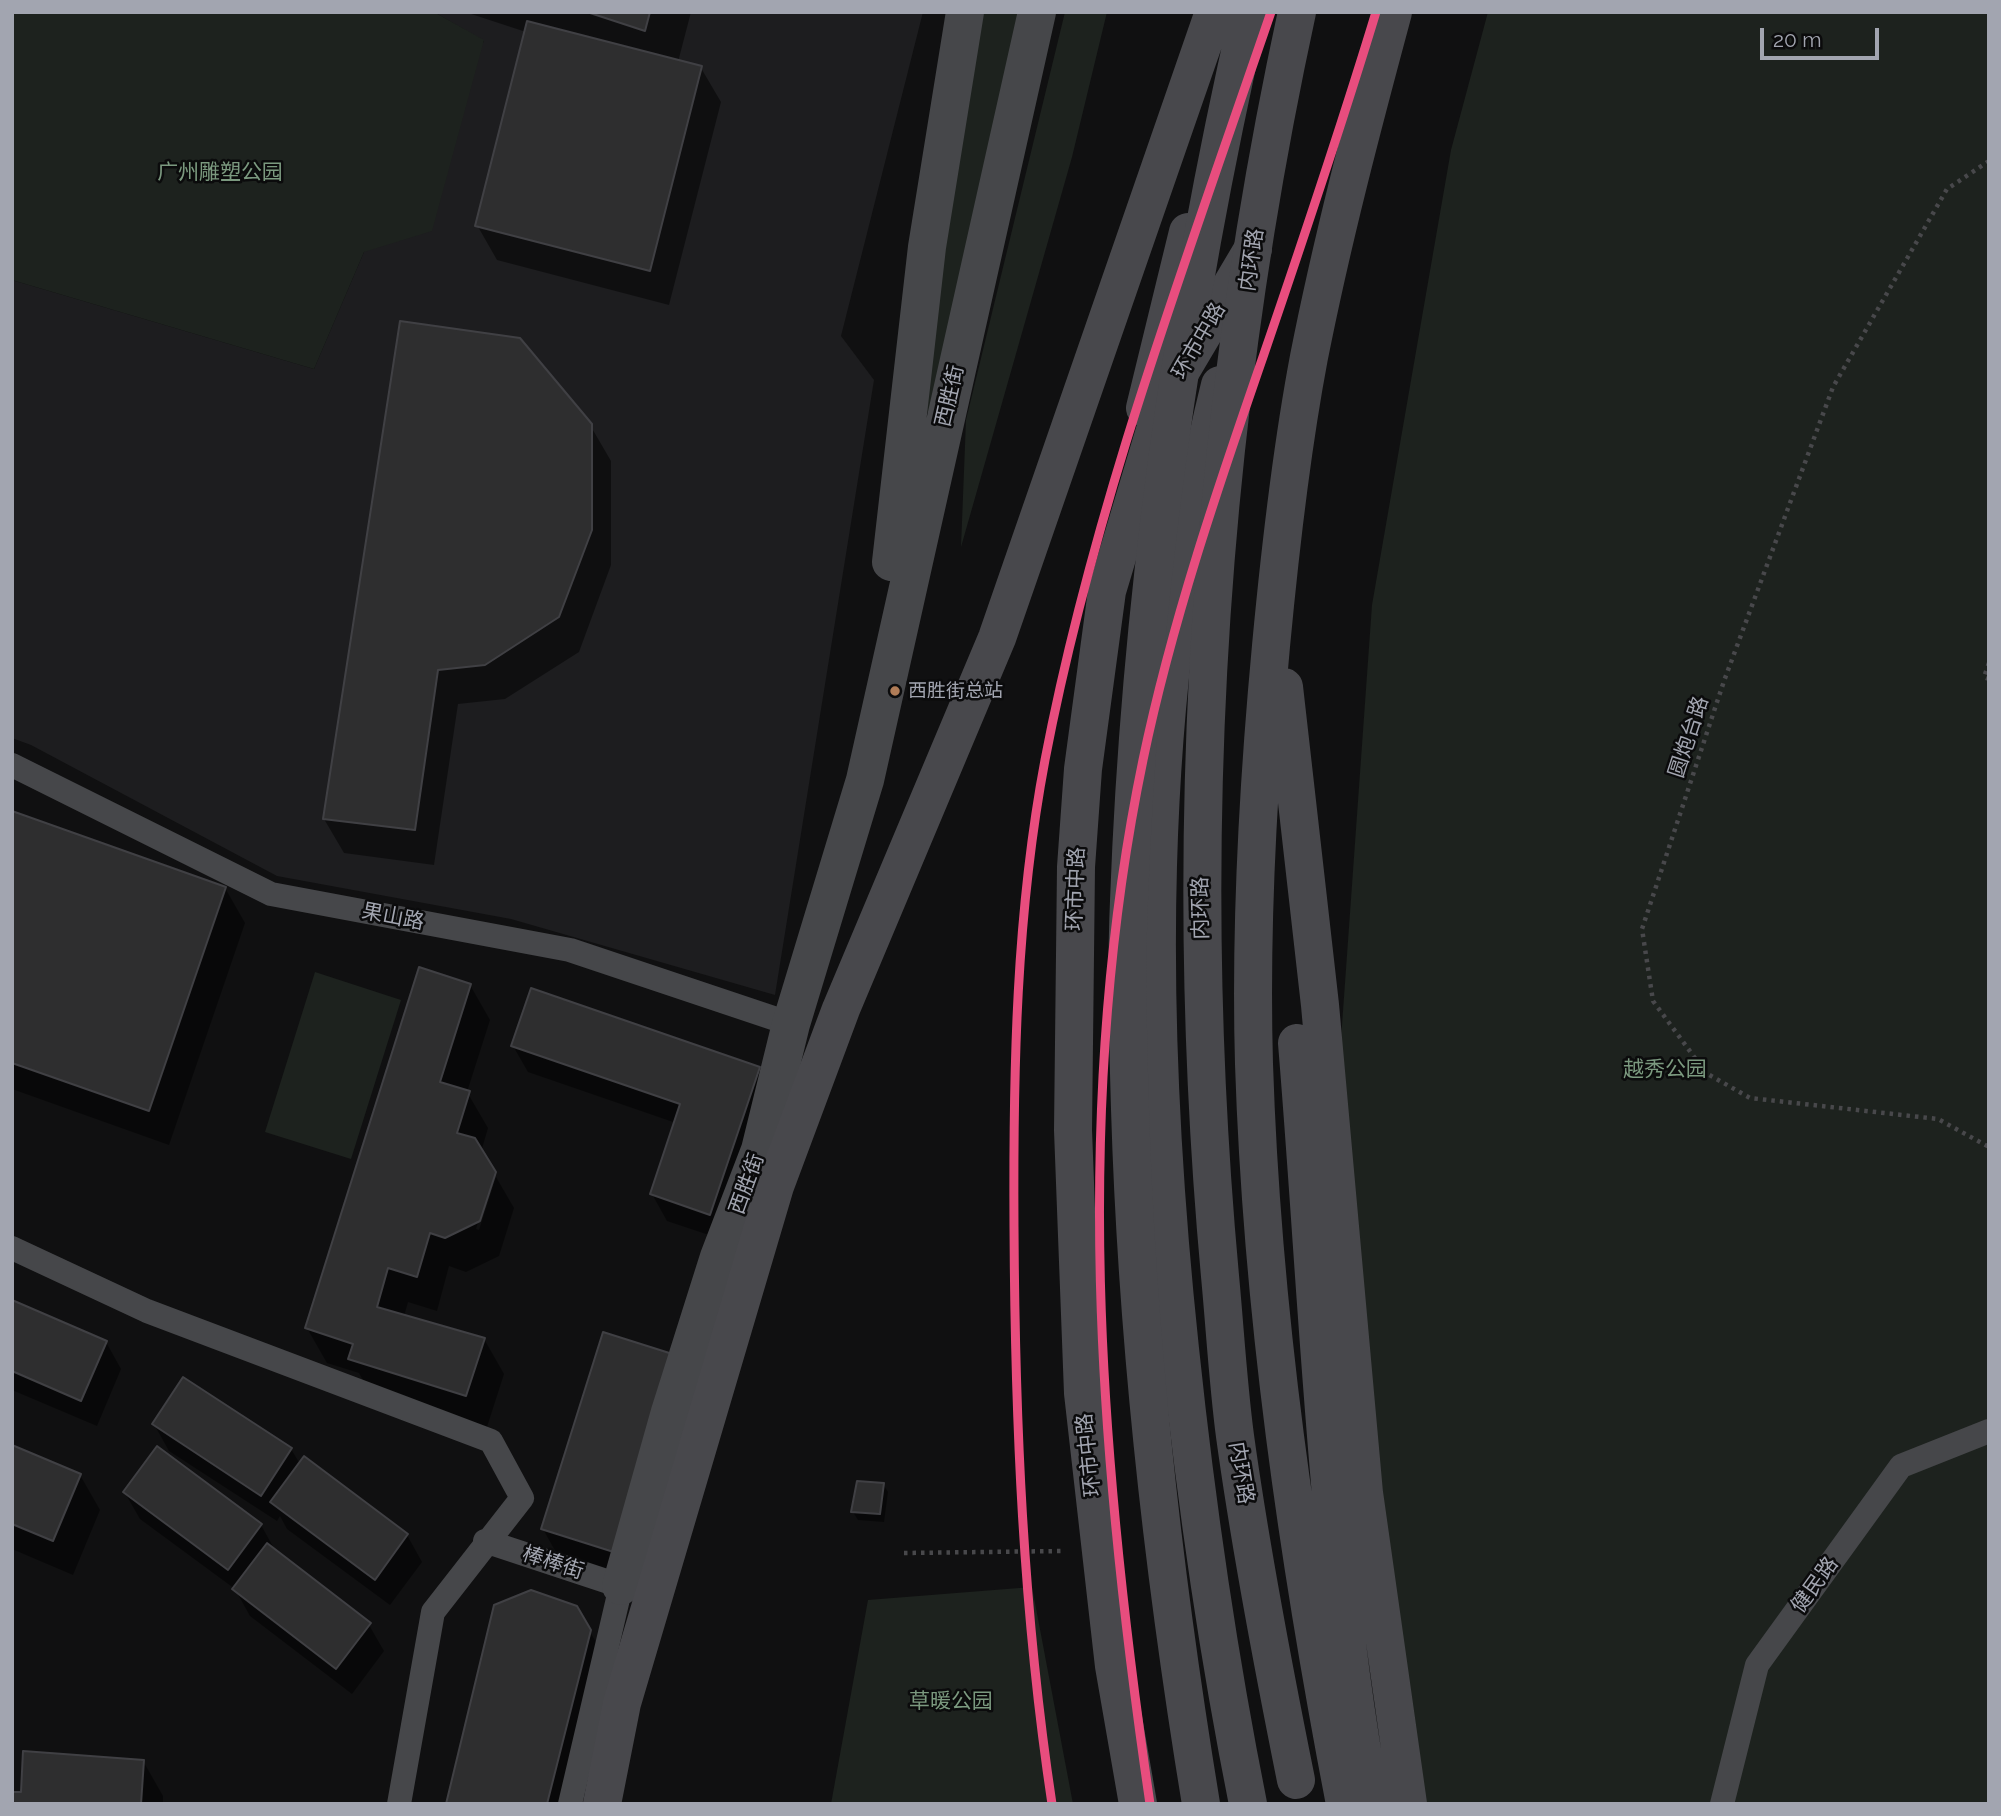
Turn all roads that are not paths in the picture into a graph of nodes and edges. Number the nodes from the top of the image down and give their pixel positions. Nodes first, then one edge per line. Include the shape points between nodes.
1 (965, 12) edge
2 (1037, 12) edge
3 (1214, 12) edge
4 (1249, 12) edge
5 (1254, 12) edge
6 (1297, 12) edge
7 (1317, 12) edge
8 (1393, 12) edge
9 (1252, 254) junction
10 (1277, 580) junction
11 (1107, 591) junction
12 (12, 765) edge
13 (865, 780) junction
14 (791, 1024) junction
15 (12, 1248) edge
16 (1989, 1431) edge
17 (485, 1541) junction
18 (621, 1586) junction
19 (399, 1804) edge
20 (570, 1804) edge
21 (602, 1804) edge
22 (1138, 1804) edge
23 (1201, 1804) edge
24 (1248, 1804) edge
25 (1301, 1804) edge
26 (1345, 1804) edge
27 (1371, 1804) edge
28 (1408, 1804) edge
29 (1722, 1804) edge

1 - 13 street, 西胜街 via 927,247
2 - 13 street, 西胜街
3 - 21 highway, bridge via 997,638 841,1009 775,1186 622,1703
4 - 23 highway, bridge via 1204,221 1164,470 1152,569 1128,904 1133,1207 1146,1386 1176,1650
5 - 11 highway via 1182,252 1121,509
6 - 25 highway, 内环路, bridge via 1259,211 1225,455 1205,702 1200,876 1211,1176 1235,1433 1258,1589
7 - 9 highway, 环市中路
8 - 10 highway via 1342,204 1308,361
9 - 11 highway, 环市中路 via 1171,391
9 - 24 highway via 1194,509 1172,664 1157,874 1156,980 1166,1207 1189,1434
10 - 26 highway via 1256,846 1254,1065 1268,1279 1288,1450
10 - 27 highway via 1274,746 1329,1484
10 - 28 highway via 1282,676 1320,1005 1364,1493
11 - 22 highway, 环市中路 via 1082,782 1076,867 1077,1286 1100,1551
12 - 14 lane, 果山路 via 271,894 570,950
13 - 14 street, 西胜街
14 - 18 street, 西胜街 via 760,1150 719,1257
15 - 17 lane via 148,1311 491,1441 522,1498
16 - 29 lane, 健民路 via 1901,1466 1757,1665
17 - 18 lane, 棒棒街
17 - 19 lane via 433,1612
18 - 20 lane

